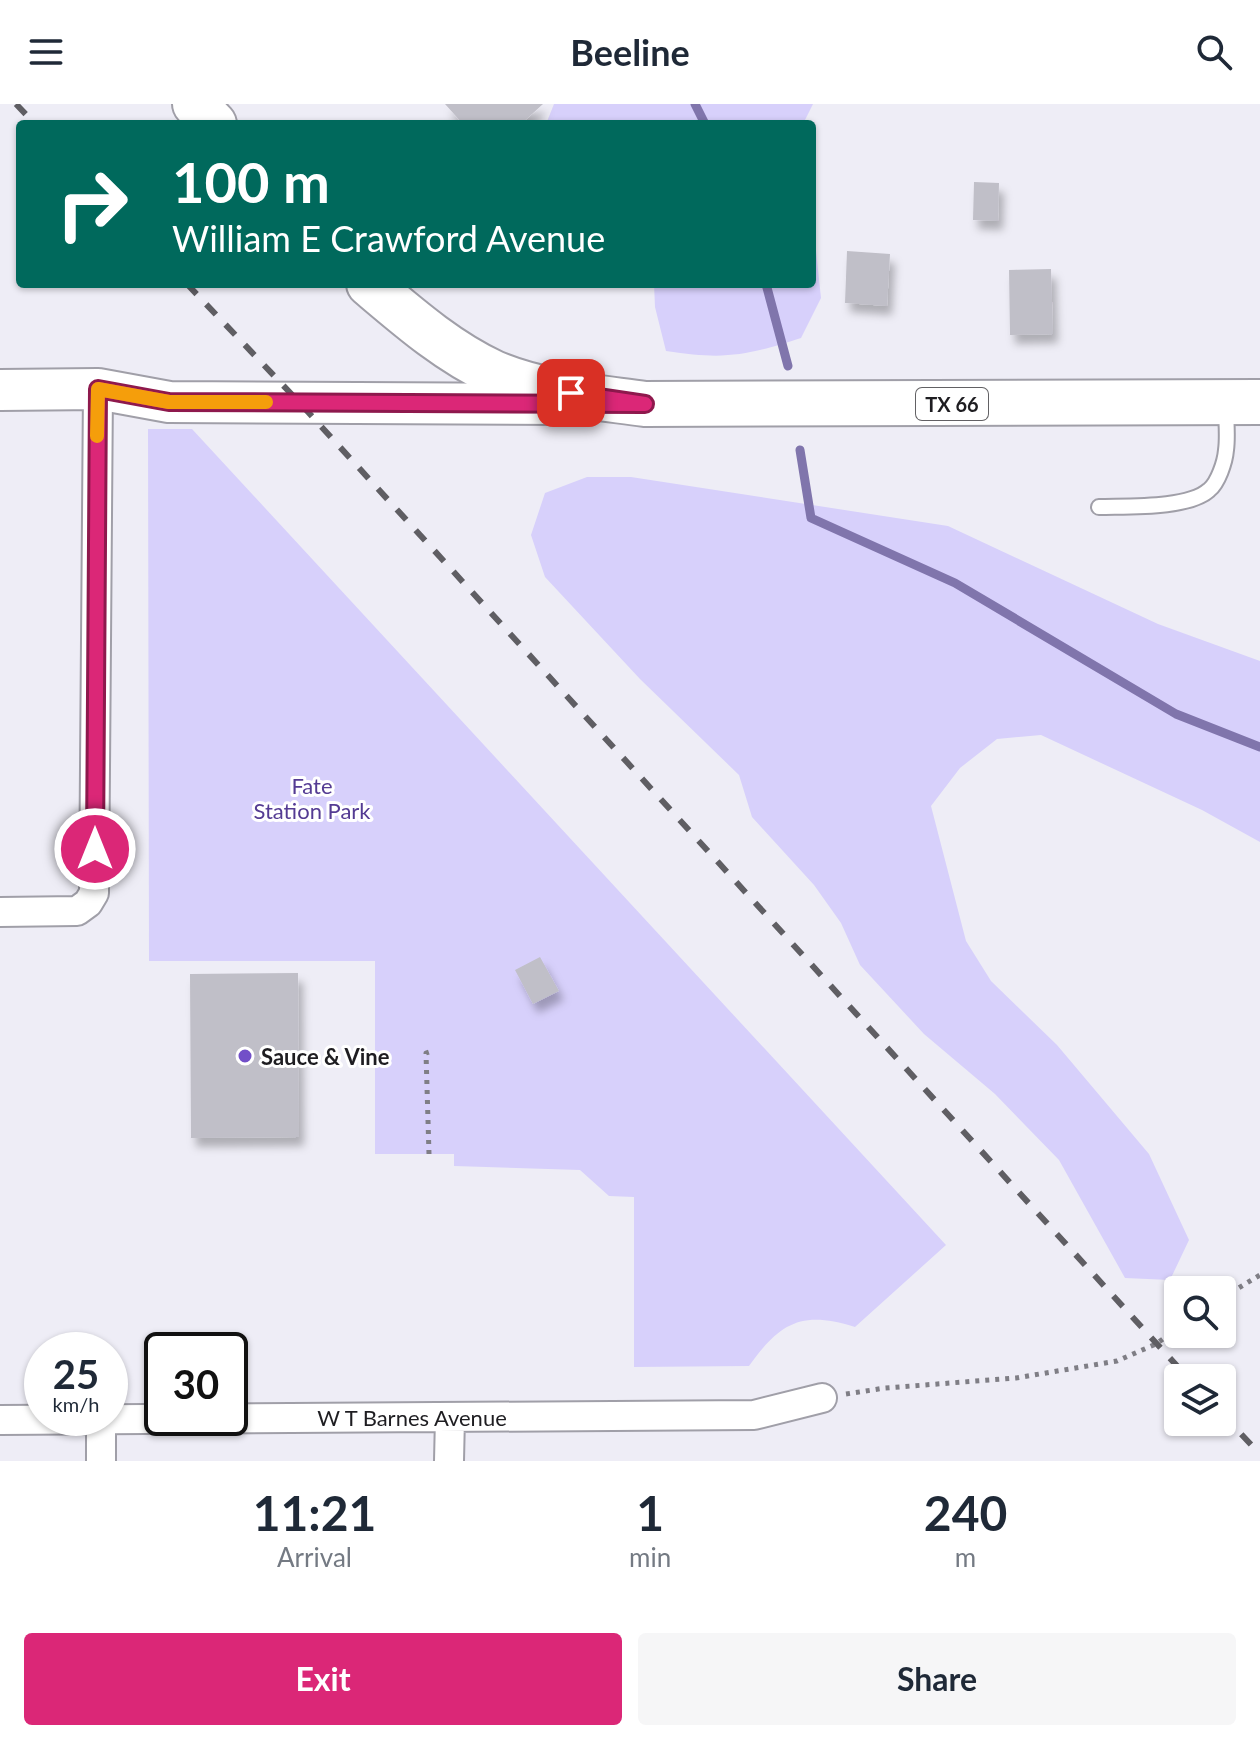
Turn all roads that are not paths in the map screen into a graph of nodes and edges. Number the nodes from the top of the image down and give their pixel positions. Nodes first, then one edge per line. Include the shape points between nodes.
1 (195, 104) edge
2 (210, 120) edge
3 (374, 288) edge
4 (98, 389) junction
5 (0, 390) edge
6 (1243, 402) edge
7 (645, 404) junction
8 (1099, 507) dead end
9 (0, 912) edge
10 (822, 1398) road end
11 (450, 1417) junction
12 (128, 1419) edge
13 (0, 1420) edge
14 (24, 1420) edge
15 (101, 1436) edge
16 (101, 1461) edge
17 (449, 1461) edge

1 - 2 main road
3 - 7 main road, TX 66 via 455,351 495,373 548,389
4 - 5 main road
4 - 7 main road via 169,402
4 - 9 street via 94,893 77,911
6 - 7 main road, TX 66
6 - 8 lane via 1209,490 1162,505
10 - 11 street, W T Barnes Avenue via 754,1415
11 - 12 street, W T Barnes Avenue
11 - 17 street
13 - 14 street, W T Barnes Avenue
15 - 16 street

